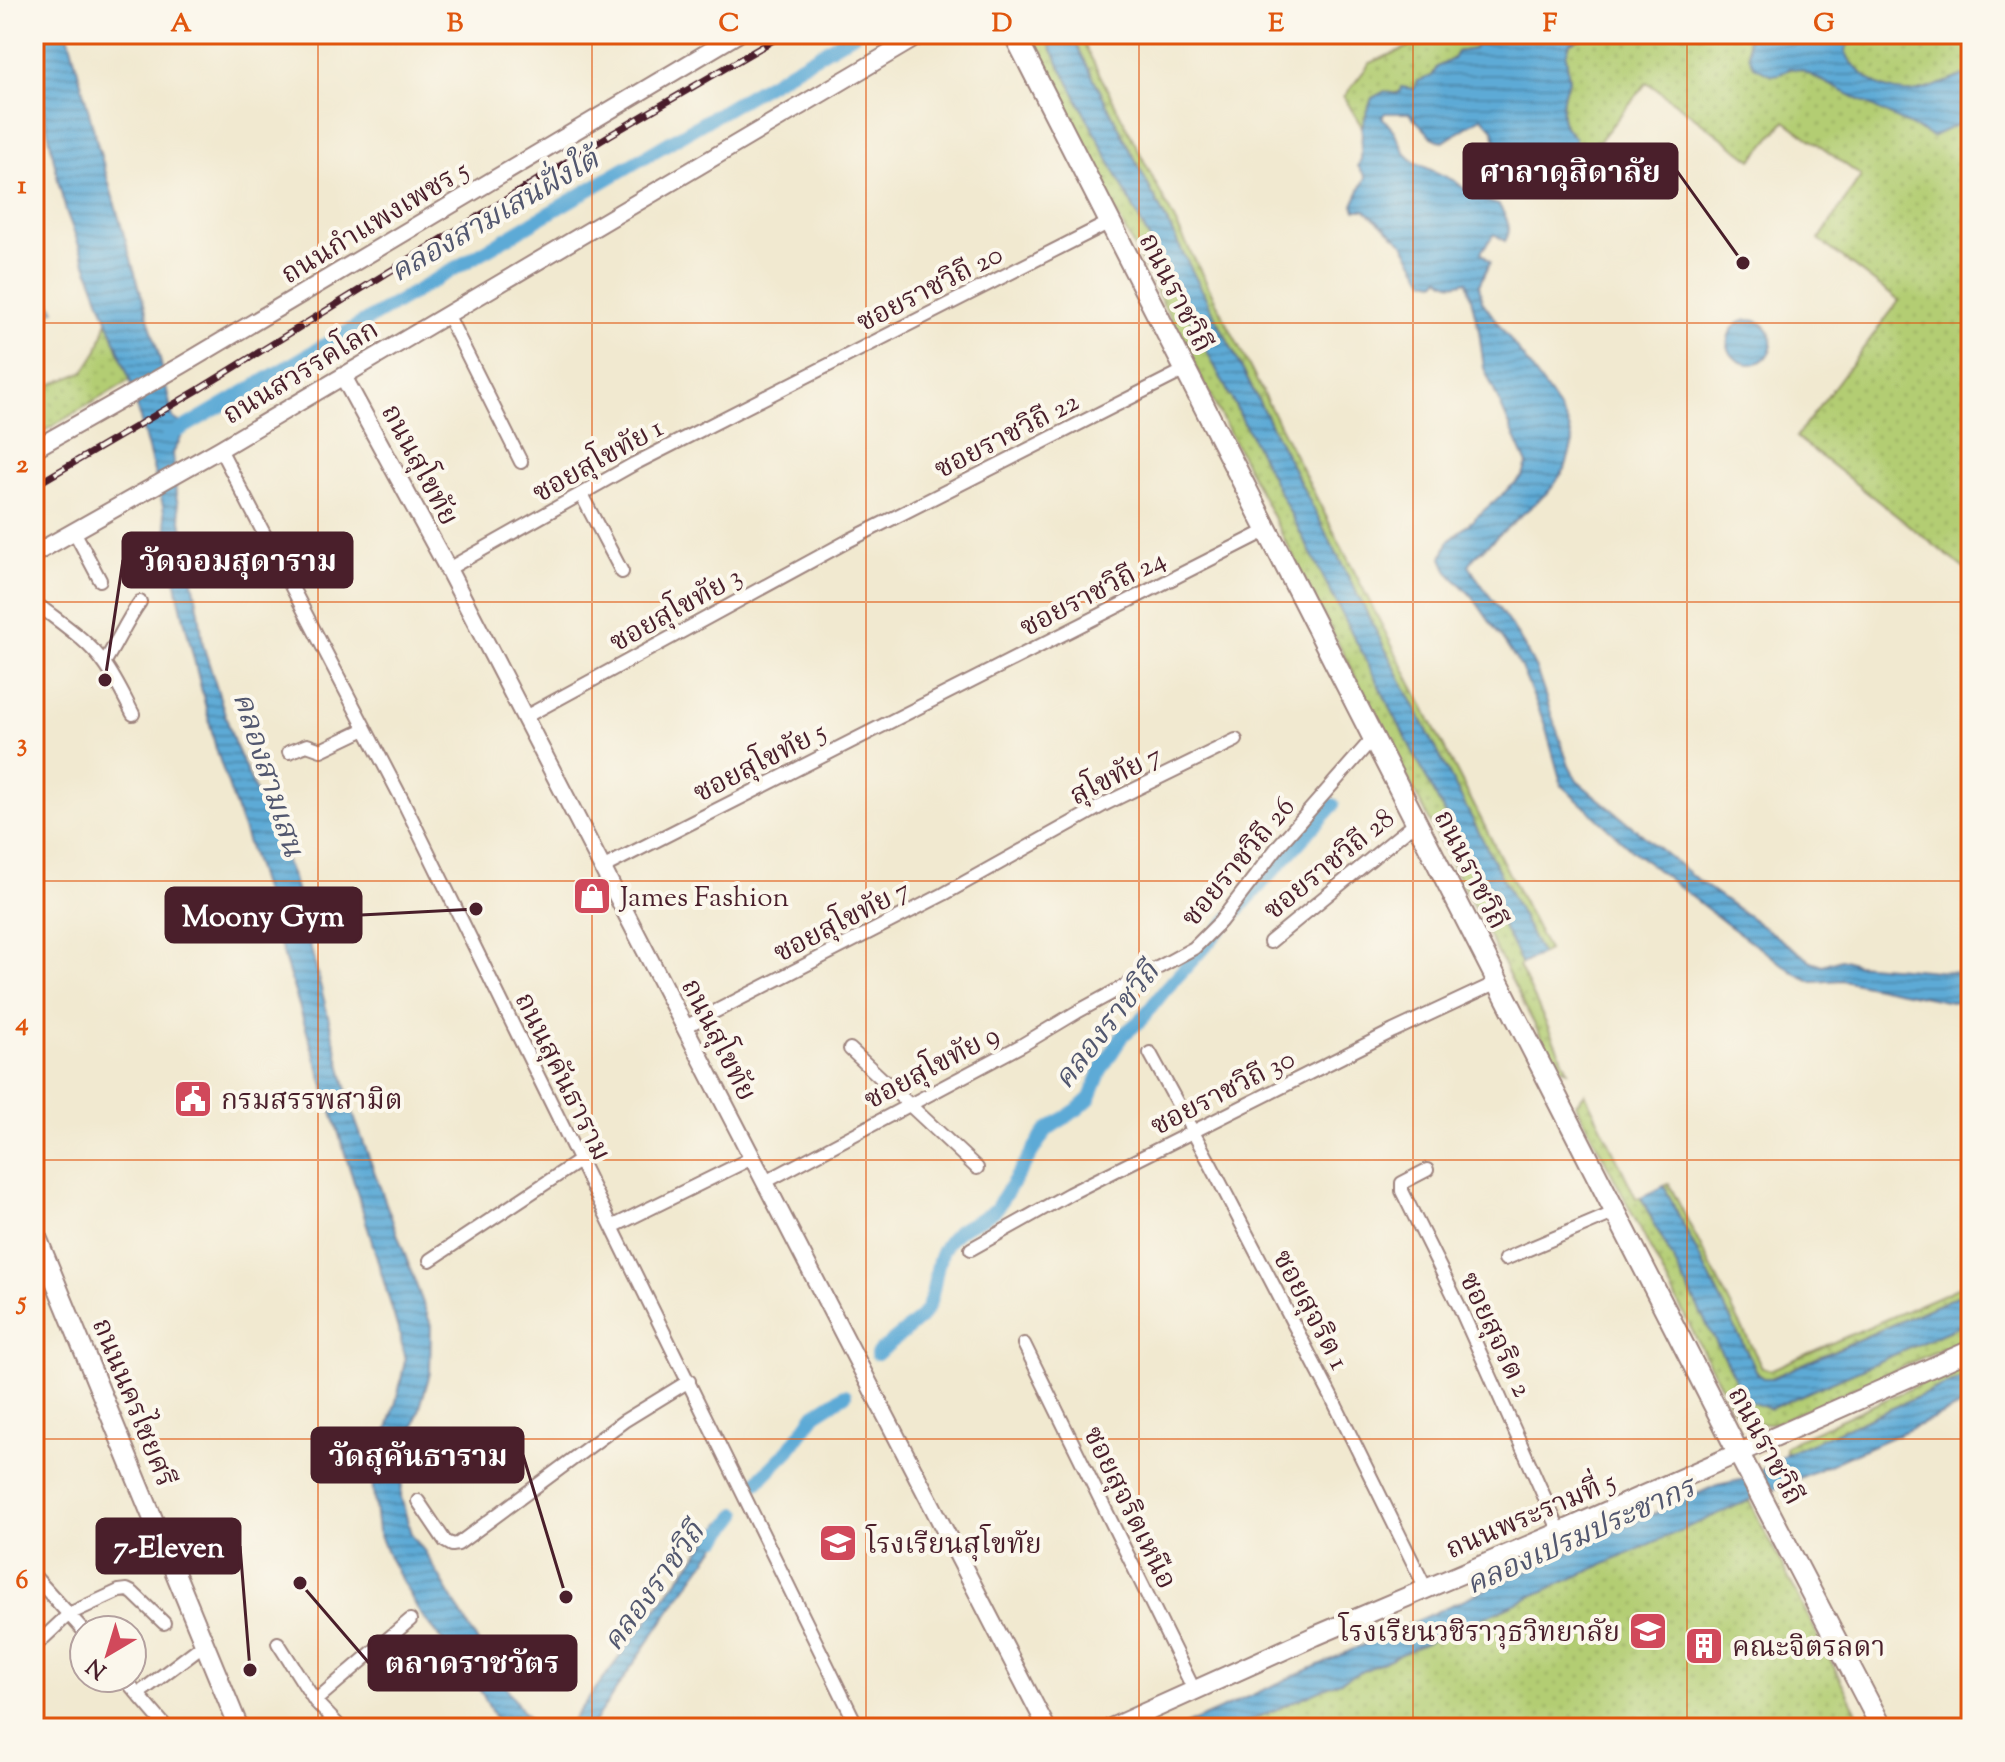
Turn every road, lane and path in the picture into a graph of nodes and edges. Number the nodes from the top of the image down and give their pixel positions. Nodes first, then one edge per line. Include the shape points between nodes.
1 (738, 34) edge
2 (922, 34) edge
3 (1014, 34) edge
4 (1110, 222) junction
5 (447, 314) junction
6 (1185, 370) junction
7 (343, 376) junction
8 (770, 395) joint
9 (34, 449) edge
10 (215, 452) junction
11 (521, 462) dead end
12 (581, 494) junction
13 (1268, 530) junction
14 (74, 531) junction
15 (848, 541) joint
16 (34, 554) edge
17 (448, 569) junction
18 (622, 572) dead end
19 (100, 580) dead end
20 (140, 602) dead end
21 (34, 614) edge
22 (104, 663) junction
23 (937, 697) joint
24 (133, 714) dead end
25 (525, 717) junction
26 (365, 729) junction
27 (1373, 738) junction
28 (1236, 740) dead end
29 (289, 752) dead end
30 (1416, 822) junction
31 (1017, 853) joint
32 (602, 868) junction
33 (1270, 942) dead end
34 (1498, 982) junction
35 (1118, 990) joint
36 (685, 1027) junction
37 (850, 1049) dead end
38 (1150, 1053) dead end
39 (907, 1105) junction
40 (1193, 1133) junction
41 (752, 1158) junction
42 (579, 1161) junction
43 (977, 1168) dead end
44 (1427, 1170) dead end
45 (765, 1182) junction
46 (1616, 1212) junction
47 (612, 1227) junction
48 (34, 1230) edge
49 (971, 1249) dead end
50 (1505, 1259) dead end
51 (430, 1260) dead end
52 (1024, 1344) dead end
53 (1971, 1350) edge
54 (689, 1381) junction
55 (1738, 1452) junction
56 (418, 1501) dead end
57 (1560, 1532) junction
58 (34, 1576) edge
59 (1426, 1589) junction
60 (69, 1614) joint
61 (68, 1615) edge
62 (410, 1620) dead end
63 (164, 1623) dead end
64 (278, 1643) dead end
65 (204, 1644) junction
66 (34, 1647) edge
67 (148, 1686) edge
68 (1194, 1690) junction
69 (138, 1694) edge
70 (315, 1701) junction
71 (167, 1728) edge
72 (239, 1728) edge
73 (341, 1728) edge
74 (858, 1728) edge
75 (1047, 1728) edge
76 (1111, 1728) edge
77 (1882, 1728) edge

1 - 9 street, ถนนกำแพงเพชร 5
2 - 5 street, ถนนสวรรคโลก
3 - 4 main road, ถนนราชวิถี
4 - 6 main road, ถนนราชวิถี
4 - 8 street, ซอยราชวิถี 20
5 - 7 street, ถนนสวรรคโลก
5 - 11 street
6 - 13 main road, ถนนราชวิถี
6 - 15 street, ซอยราชวิถี 22
7 - 10 street, ถนนสวรรคโลก
7 - 17 street, ถนนสุโขทัย
8 - 12 street, ซอยสุโขทัย 1
10 - 14 street, ถนนสวรรคโลก
10 - 26 street, ถนนสุคันธาราม
12 - 17 street, ซอยสุโขทัย 1
12 - 18 street
13 - 23 street, ซอยราชวิถี 24
13 - 27 main road, ถนนราชวิถี
14 - 16 street, ถนนสวรรคโลก
14 - 19 street
15 - 25 street, ซอยสุโขทัย 3
17 - 25 street, ถนนสุโขทัย
20 - 22 street
21 - 22 street via 42,608
22 - 24 street
23 - 32 street, ซอยสุโขทัย 5
25 - 32 street, ถนนสุโขทัย
26 - 29 street via 321,750 307,745
26 - 42 street, ถนนสุคันธาราม
27 - 30 main road, ถนนราชวิถี
27 - 35 street, ซอยราชวิถี 26 via 1194,948
28 - 31 street, สุโขทัย 7
30 - 33 street, ซอยราชวิถี 28
30 - 34 main road, ถนนราชวิถี
31 - 36 street, ซอยสุโขทัย 7
32 - 36 street, ถนนสุโขทัย
34 - 40 street, ซอยราชวิถี 30
34 - 46 main road, ถนนราชวิถี
35 - 39 street, ซอยสุโขทัย 9
36 - 41 street, ถนนสุโขทัย
37 - 39 street
38 - 40 street, ซอยสุจริต 1
39 - 43 street
39 - 45 street, ซอยสุโขทัย 9
40 - 49 street, ซอยราชวิถี 30
40 - 59 street, ซอยสุจริต 1
41 - 45 street, ถนนสุโขทัย
41 - 47 street
42 - 47 street, ถนนสุคันธาราม
42 - 51 street
44 - 57 street, ซอยสุจริต 2 via 1402,1183 1402,1191
45 - 75 street, ถนนสุโขทัย
46 - 50 street
46 - 55 main road, ถนนราชวิถี
47 - 54 street, ถนนสุคันธาราม
48 - 65 main road, ถนนนครไชยศรี
52 - 68 street, ซอยสุจริตเหนือ
53 - 55 main road, ถนนพระรามที่ 5
54 - 56 street via 624,1421 458,1544 445,1541
54 - 74 street, ถนนสุคันธาราม
55 - 57 main road, ถนนพระรามที่ 5
55 - 77 main road, ถนนราชวิถี
57 - 59 main road, ถนนพระรามที่ 5
58 - 60 street
59 - 68 main road, ถนนพระรามที่ 5
60 - 63 street via 127,1590
61 - 66 street
62 - 70 street
64 - 70 street
65 - 67 street
65 - 72 main road, ถนนนครไชยศรี
68 - 76 main road, ถนนพระรามที่ 5
69 - 71 street
70 - 73 street

